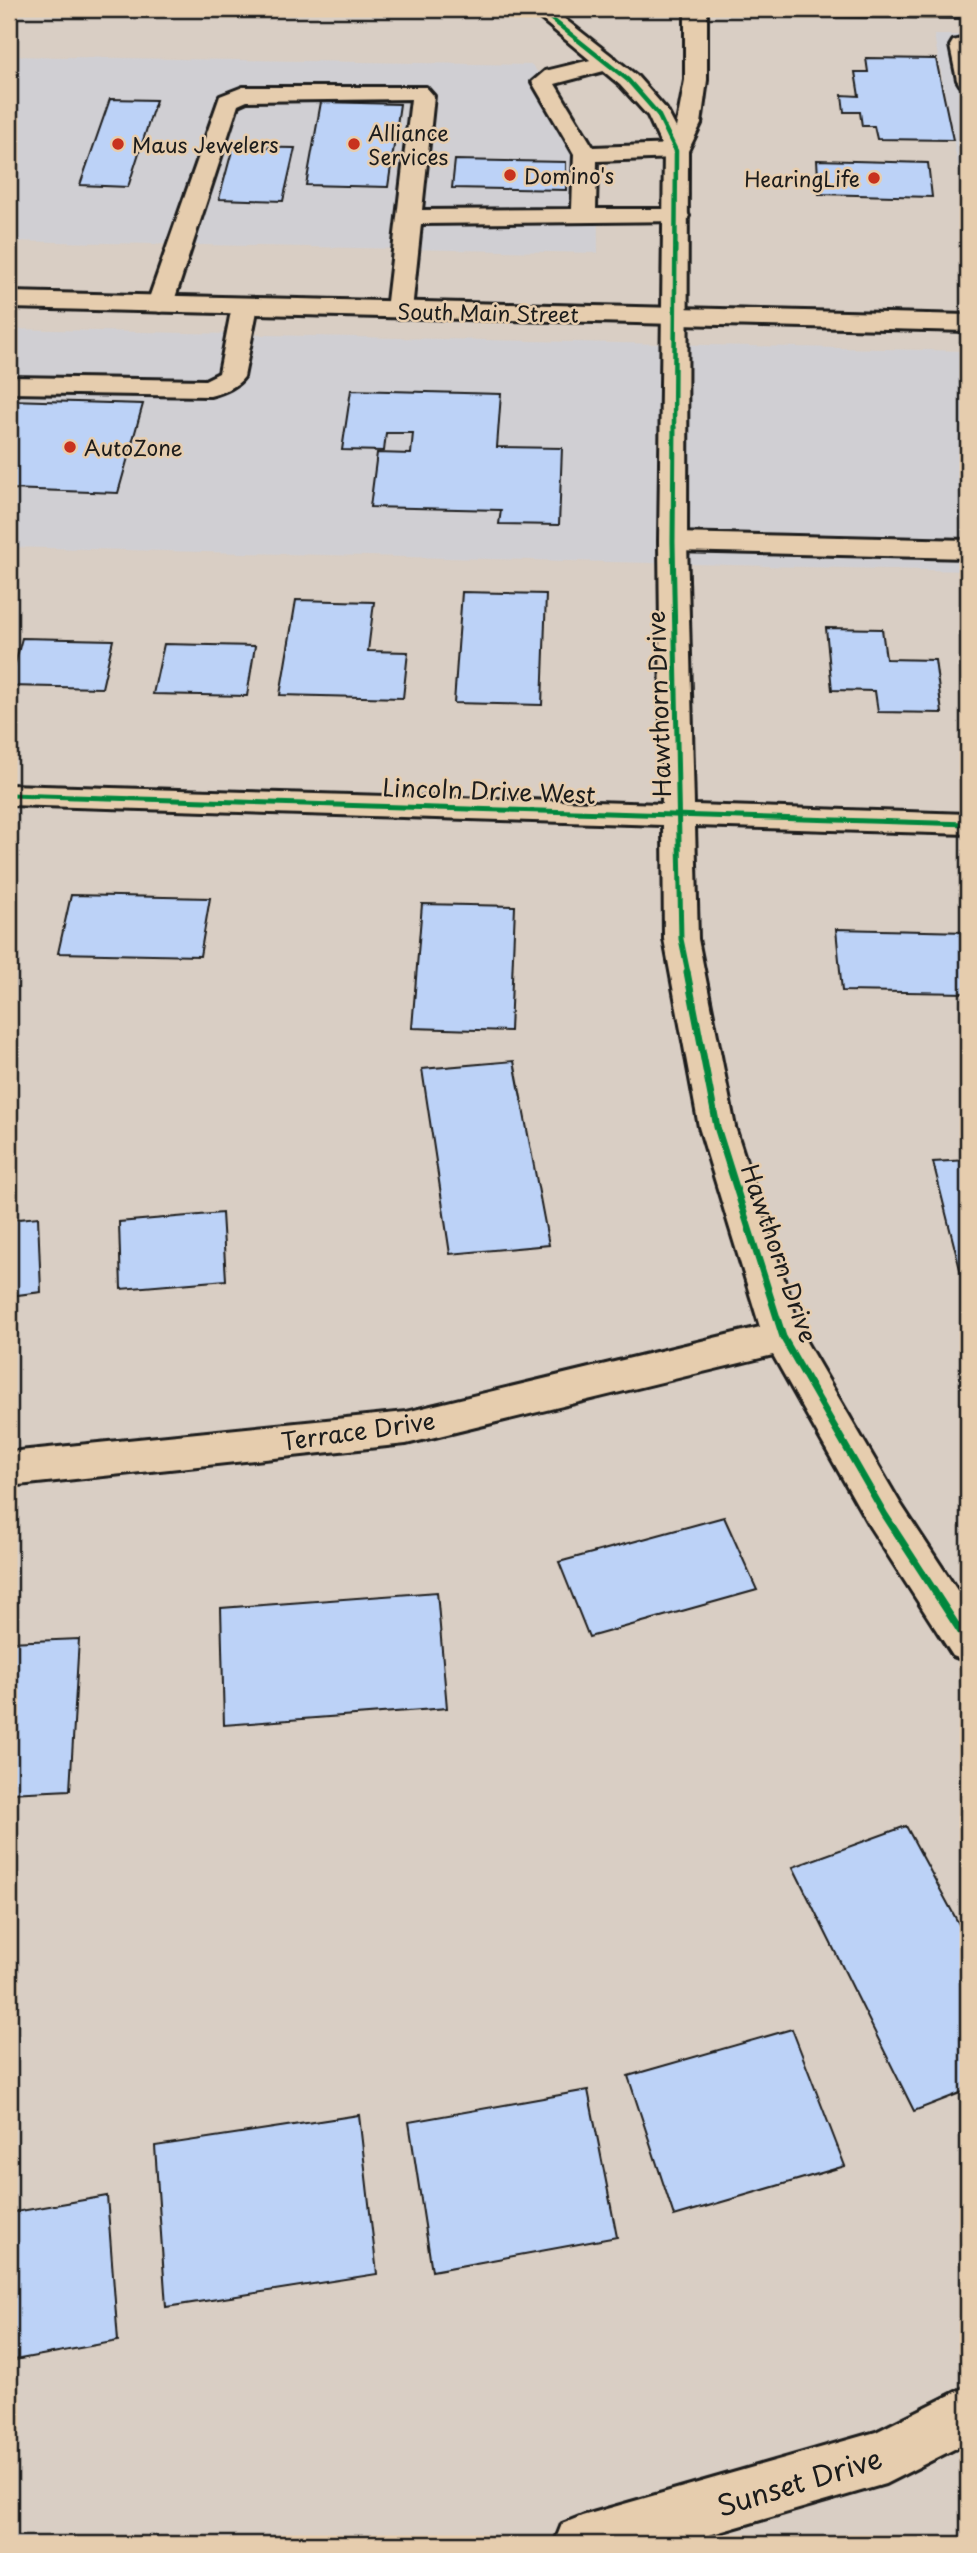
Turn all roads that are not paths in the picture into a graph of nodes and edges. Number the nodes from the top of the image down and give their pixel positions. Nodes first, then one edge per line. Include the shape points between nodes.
1 (539, 9) edge
2 (696, 9) edge
3 (811, 9) edge
4 (968, 11) edge
5 (961, 46) dead end
6 (607, 63) junction
7 (968, 80) edge
8 (676, 151) junction
9 (586, 154) junction
10 (677, 216) junction
11 (584, 217) junction
12 (410, 218) junction
13 (9, 300) edge
14 (160, 304) junction
15 (245, 306) junction
16 (399, 310) junction
17 (673, 317) junction
18 (968, 323) edge
19 (9, 385) edge
20 (673, 542) junction
21 (968, 549) edge
22 (9, 795) edge
23 (680, 816) junction
24 (968, 824) edge
25 (783, 1337) junction
26 (9, 1469) edge
27 (968, 1643) edge
28 (968, 2413) edge
29 (582, 2544) edge

1 - 6 street, Hawthorn Drive
2 - 8 street via 695,92 690,124
3 - 4 street
5 - 7 street
6 - 8 street, Hawthorn Drive via 658,114
6 - 9 street via 544,82
8 - 9 street
8 - 10 street, Hawthorn Drive
9 - 11 street
10 - 11 street
10 - 17 street, Hawthorn Drive
11 - 12 street
12 - 14 street via 423,96 418,92 243,94 228,101
12 - 16 street
13 - 14 street, South Main Street
14 - 15 street, South Main Street
15 - 16 street, South Main Street
15 - 19 street via 231,377 210,388
16 - 17 street, South Main Street
17 - 18 street, South Main Street
17 - 20 street, Hawthorn Drive
20 - 21 street
20 - 23 street, Hawthorn Drive
22 - 23 street, Lincoln Drive West
23 - 24 street, Lincoln Drive West
23 - 25 street, Hawthorn Drive via 681,939 717,1126
25 - 26 street, Terrace Drive via 406,1428
25 - 27 street, Hawthorn Drive via 885,1514
28 - 29 street, Sunset Drive via 885,2457

